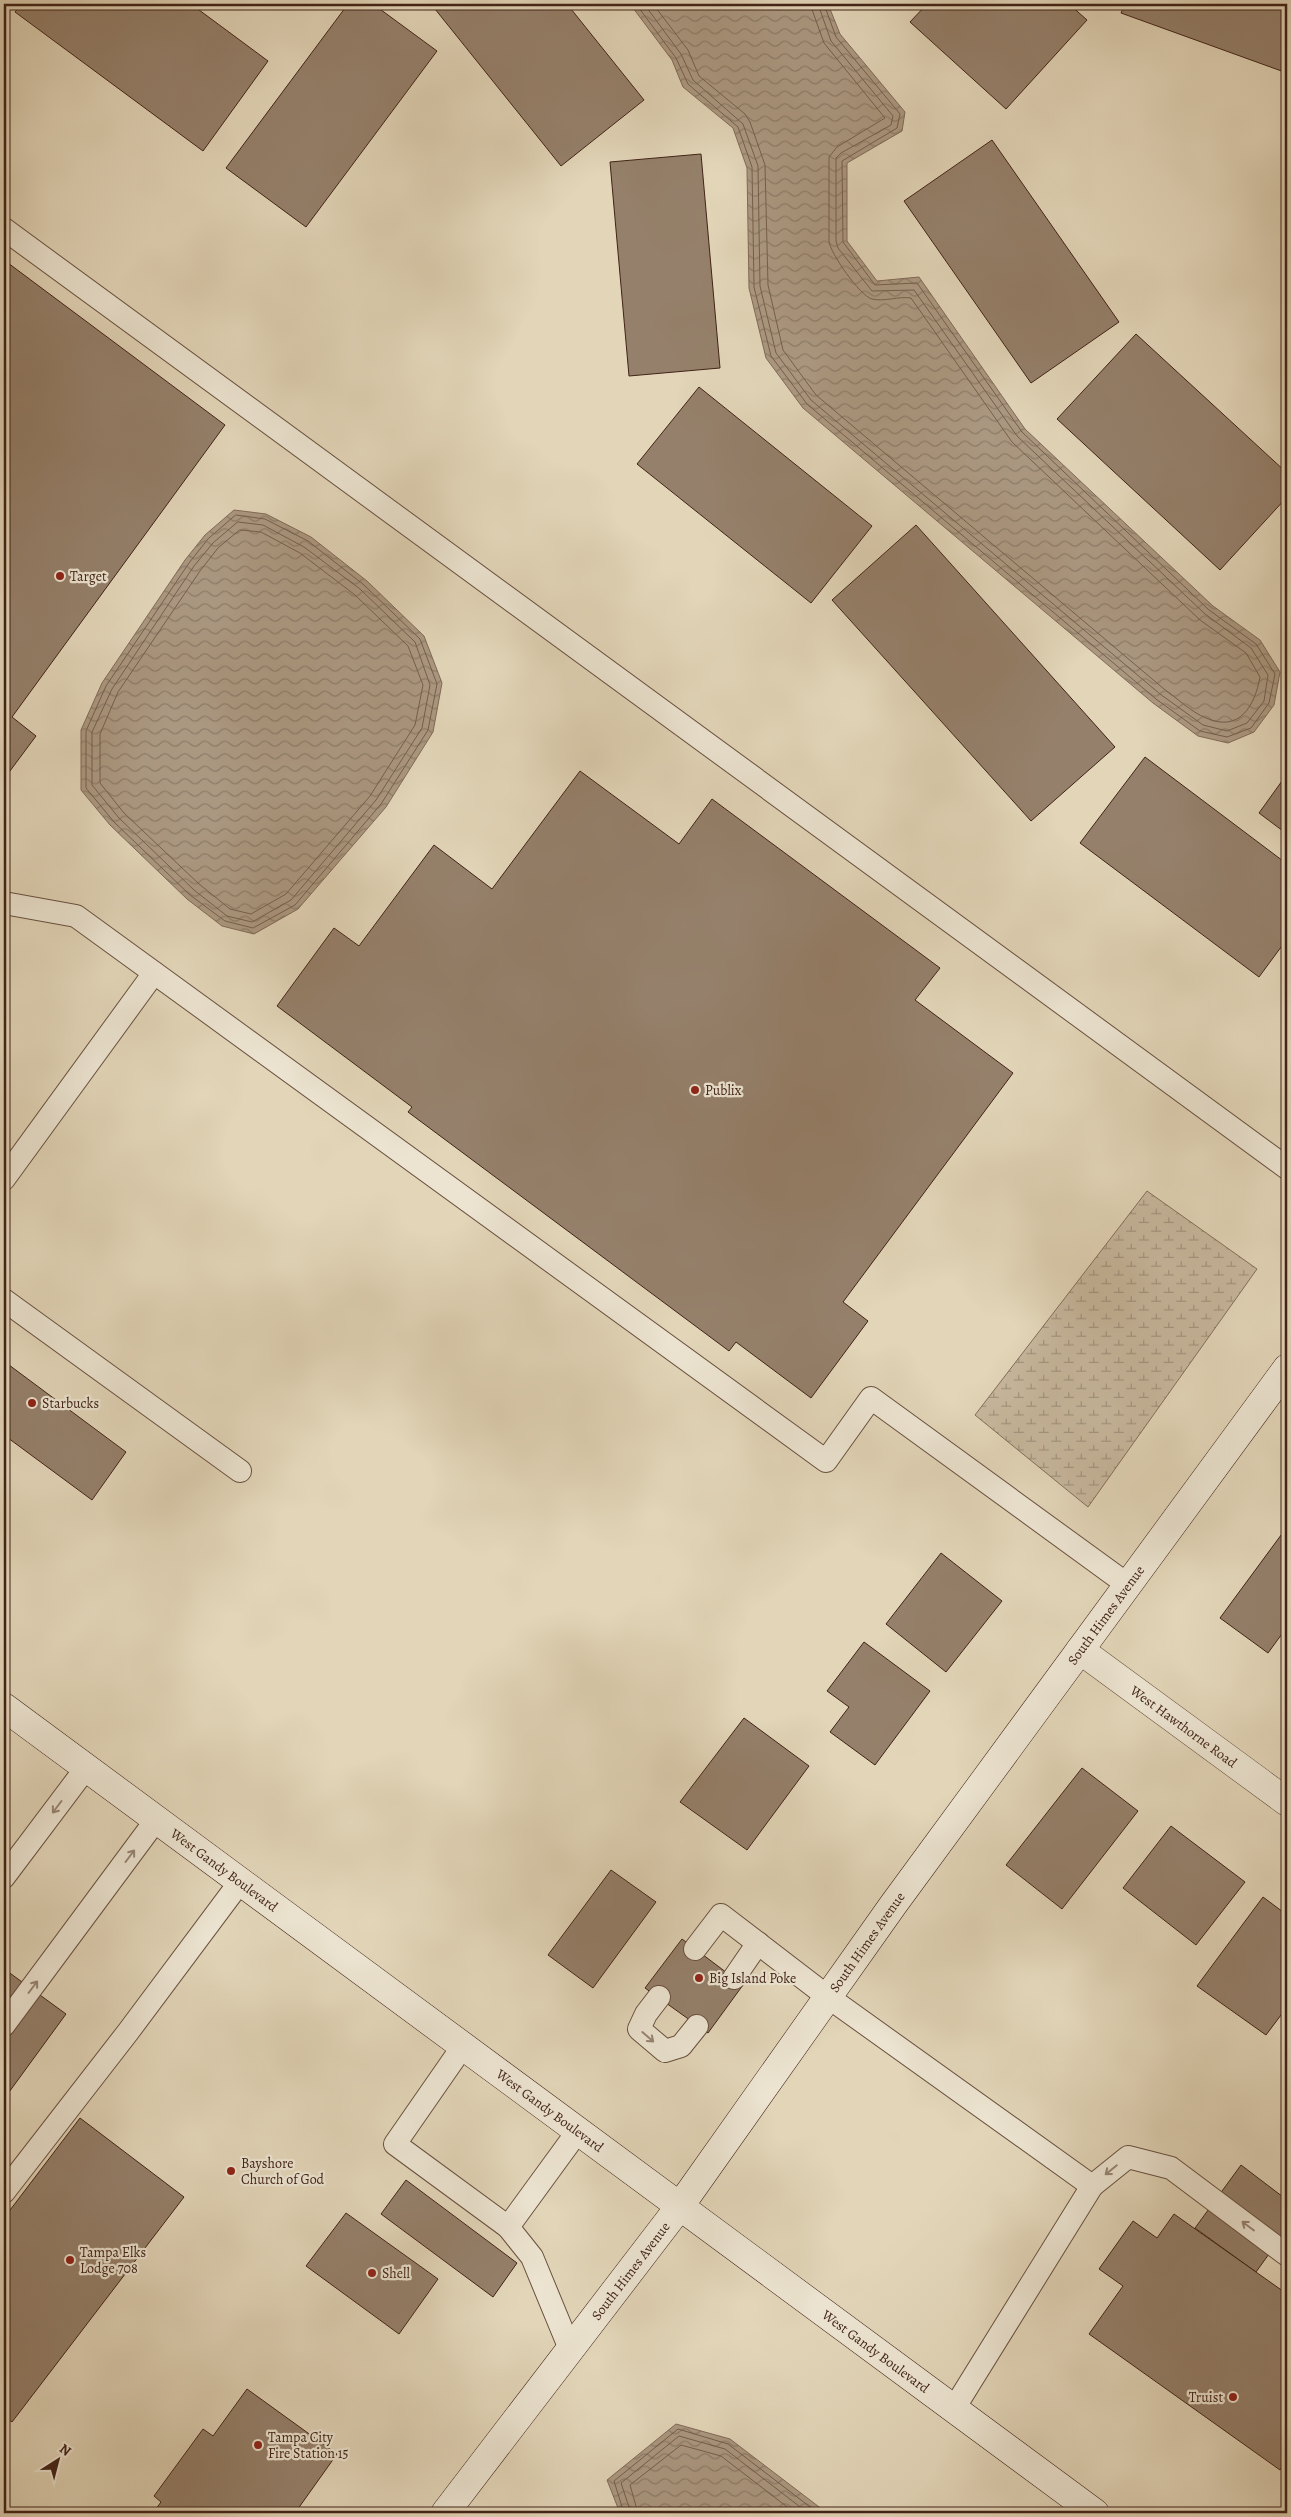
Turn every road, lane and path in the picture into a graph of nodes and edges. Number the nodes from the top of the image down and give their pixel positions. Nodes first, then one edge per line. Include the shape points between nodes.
1 (4, 229) edge
2 (4, 903) edge
3 (154, 973) junction
4 (1287, 1168) edge
5 (4, 1180) edge
6 (4, 1300) edge
7 (1287, 1368) edge
8 (240, 1471) dead end
9 (1128, 1585) junction
10 (1080, 1650) junction
11 (4, 1708) edge
12 (86, 1768) junction
13 (1287, 1802) edge
14 (156, 1820) junction
15 (4, 1877) edge
16 (240, 1882) junction
17 (758, 1944) junction
18 (695, 1949) dead end
19 (734, 1978) dead end
20 (828, 1997) junction
21 (658, 1998) dead end
22 (4, 2026) edge
23 (697, 2026) dead end
24 (463, 2046) junction
25 (578, 2131) junction
26 (1092, 2186) junction
27 (4, 2192) edge
28 (680, 2206) junction
29 (508, 2227) junction
30 (1287, 2255) edge
31 (570, 2349) junction
32 (953, 2410) junction
33 (445, 2513) edge
34 (1095, 2513) edge

1 - 4 lane
2 - 3 lane via 76,916
3 - 5 lane
3 - 9 lane via 826,1461 871,1398
6 - 8 lane
7 - 9 street, South Himes Avenue
9 - 10 street, South Himes Avenue
10 - 13 street, West Hawthorne Road
10 - 20 street, South Himes Avenue
11 - 12 street, West Gandy Boulevard
12 - 14 street, West Gandy Boulevard
12 -> 15 lane
14 - 16 street, West Gandy Boulevard
22 -> 14 lane
16 - 24 street, West Gandy Boulevard
16 - 27 lane
17 - 18 lane via 721,1916
17 - 19 lane
17 - 20 lane
20 - 26 lane
20 - 28 street, South Himes Avenue
21 -> 23 lane via 639,2029 665,2051 681,2046
24 - 25 street, West Gandy Boulevard
24 - 29 lane via 395,2144
25 - 28 street, West Gandy Boulevard
25 - 29 lane
30 -> 26 lane via 1171,2168 1128,2157
26 - 32 lane
28 - 31 street, South Himes Avenue
28 - 32 street, West Gandy Boulevard
29 - 31 lane via 532,2257
31 - 33 street, South Himes Avenue
32 - 34 street, West Gandy Boulevard

